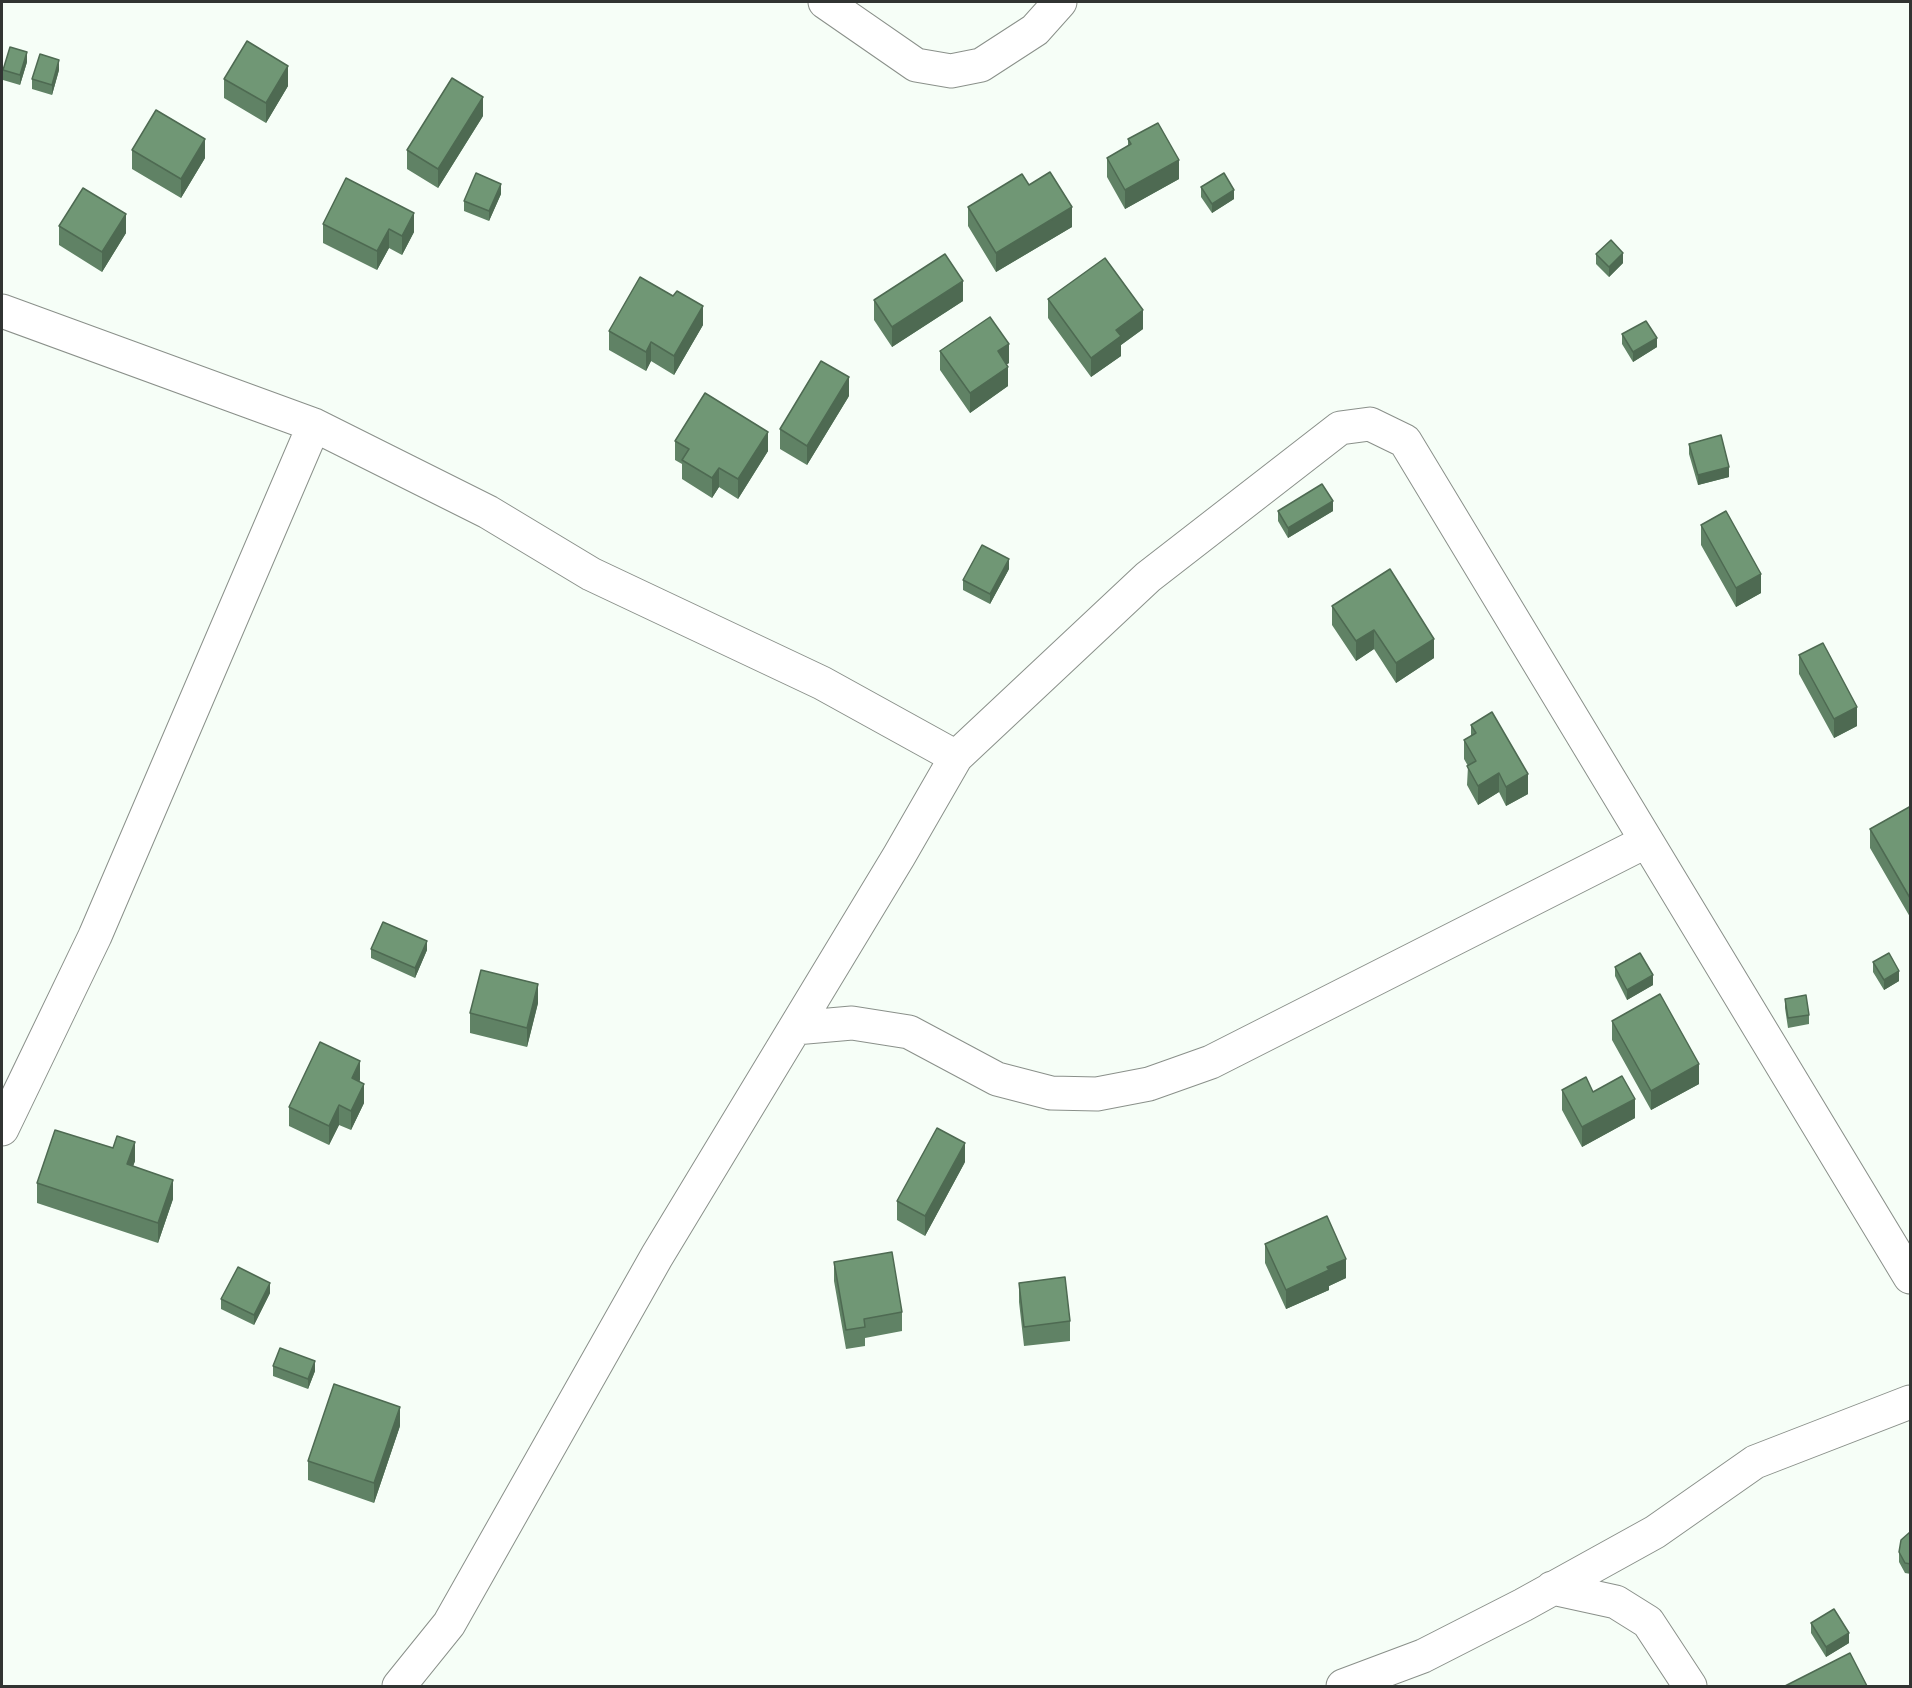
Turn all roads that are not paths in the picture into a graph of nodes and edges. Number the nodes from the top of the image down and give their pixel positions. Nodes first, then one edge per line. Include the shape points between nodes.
1 (825, 2) edge
2 (1060, 2) edge
3 (2, 311) edge
4 (314, 425) junction
5 (956, 757) junction
6 (1646, 842) junction
7 (795, 1028) junction
8 (2, 1129) edge
9 (1911, 1277) edge
10 (1911, 1402) edge
11 (1552, 1588) junction
12 (399, 1686) edge
13 (1343, 1686) edge
14 (1690, 1686) edge

1 - 2 street via 916,65 951,71 981,65 1035,30
3 - 4 street
4 - 5 street via 488,512 591,574 822,683
4 - 8 street via 95,936
5 - 6 street via 1148,577 1340,428 1370,424 1405,441
5 - 7 street
6 - 7 street via 1211,1062 1149,1084 1097,1094 1051,1093 997,1079 909,1032 852,1023
6 - 9 street
7 - 12 street via 657,1256 449,1624
10 - 11 street via 1755,1462 1655,1532
11 - 13 street via 1424,1656
11 - 14 street via 1616,1602 1648,1622

